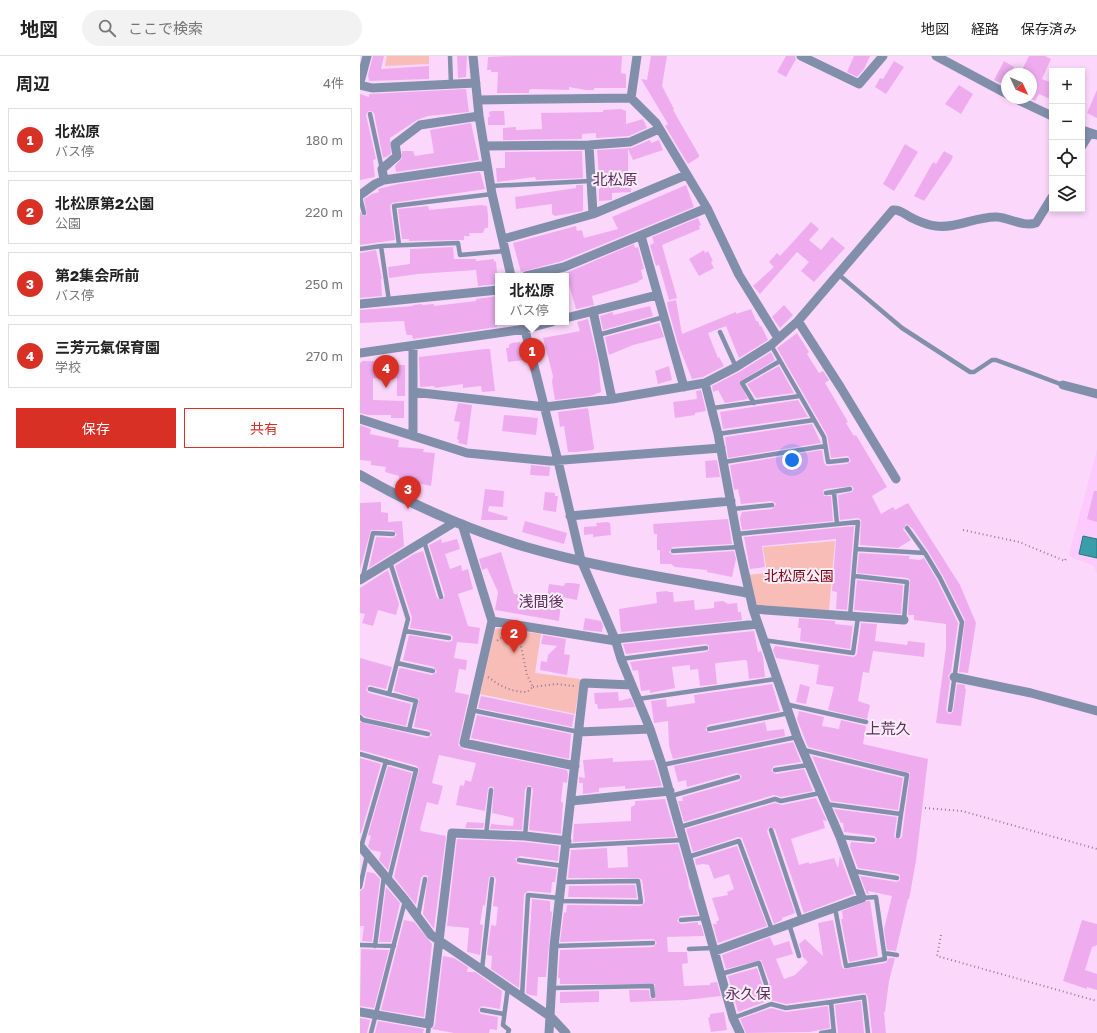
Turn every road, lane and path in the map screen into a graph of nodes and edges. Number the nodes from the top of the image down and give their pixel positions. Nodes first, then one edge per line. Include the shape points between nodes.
1 (366, 56) edge
2 (450, 56) edge
3 (473, 56) edge
4 (637, 56) edge
5 (802, 56) edge
6 (883, 56) edge
7 (936, 56) edge
8 (451, 83) junction
9 (476, 83) junction
10 (360, 84) edge
11 (1001, 91) edge
12 (631, 98) junction
13 (478, 100) junction
14 (1027, 104) edge
15 (370, 114) dead end
16 (1049, 115) edge
17 (479, 116) junction
18 (659, 129) junction
19 (589, 145) junction
20 (484, 146) junction
21 (487, 165) junction
22 (382, 169) junction
23 (686, 174) junction
24 (384, 180) junction
25 (590, 180) junction
26 (364, 188) edge
27 (492, 190) junction
28 (360, 196) edge
29 (1049, 202) edge
30 (706, 208) junction
31 (364, 213) dead end
32 (593, 214) junction
33 (641, 236) junction
34 (502, 239) junction
35 (399, 245) junction
36 (381, 246) junction
37 (360, 249) edge
38 (505, 250) junction
39 (510, 273) edge
40 (539, 273) edge
41 (838, 274) junction
42 (495, 290) edge
43 (657, 295) junction
44 (389, 301) junction
45 (360, 304) edge
46 (593, 311) junction
47 (569, 317) edge
48 (664, 317) junction
49 (798, 320) junction
50 (524, 326) edge
51 (720, 332) dead end
52 (597, 335) junction
53 (778, 338) junction
54 (771, 345) junction
55 (413, 346) junction
56 (360, 354) edge
57 (780, 361) junction
58 (736, 367) junction
59 (705, 383) junction
60 (1064, 385) joint
61 (684, 387) junction
62 (413, 392) junction
63 (1097, 394) edge
64 (800, 396) junction
65 (612, 399) junction
66 (754, 403) junction
67 (545, 407) junction
68 (712, 408) junction
69 (360, 419) edge
70 (814, 420) junction
71 (718, 434) junction
72 (413, 436) junction
73 (825, 446) junction
74 (721, 448) junction
75 (846, 460) dead end
76 (558, 461) junction
77 (724, 462) junction
78 (360, 475) edge
79 (896, 479) dead end
80 (850, 489) dead end
81 (834, 492) junction
82 (826, 493) dead end
83 (732, 505) junction
84 (772, 505) dead end
85 (570, 516) junction
86 (459, 523) junction
87 (837, 524) junction
88 (907, 528) dead end
89 (963, 530) dead end
90 (393, 534) dead end
91 (737, 534) junction
92 (424, 541) junction
93 (739, 547) junction
94 (857, 549) junction
95 (672, 551) dead end
96 (925, 553) junction
97 (1066, 558) dead end
98 (581, 560) junction
99 (390, 562) junction
100 (855, 576) junction
101 (362, 578) edge
102 (748, 593) junction
103 (441, 597) dead end
104 (753, 609) junction
105 (854, 616) junction
106 (904, 620) joint
107 (492, 621) junction
108 (758, 624) junction
109 (405, 631) junction
110 (449, 638) dead end
111 (615, 640) junction
112 (763, 640) junction
113 (494, 647) dead end
114 (706, 648) dead end
115 (621, 659) junction
116 (397, 663) junction
117 (490, 670) dead end
118 (433, 671) dead end
119 (484, 675) junction
120 (954, 676) junction
121 (776, 679) junction
122 (632, 685) junction
123 (532, 687) junction
124 (370, 689) dead end
125 (583, 692) junction
126 (389, 694) junction
127 (638, 699) junction
128 (785, 704) junction
129 (471, 710) junction
130 (950, 710) dead end
131 (1097, 712) edge
132 (789, 713) junction
133 (360, 717) edge
134 (866, 722) dead end
135 (650, 729) junction
136 (709, 729) dead end
137 (409, 730) junction
138 (579, 732) junction
139 (428, 734) dead end
140 (797, 737) junction
141 (802, 750) junction
142 (360, 754) edge
143 (386, 761) junction
144 (662, 765) junction
145 (808, 765) junction
146 (575, 766) junction
147 (775, 770) dead end
148 (738, 777) dead end
149 (529, 789) dead end
150 (490, 790) dead end
151 (670, 793) junction
152 (820, 793) junction
153 (571, 801) junction
154 (825, 804) junction
155 (925, 808) dead end
156 (901, 814) junction
157 (680, 827) junction
158 (771, 830) dead end
159 (486, 835) junction
160 (525, 836) junction
161 (840, 836) junction
162 (898, 836) dead end
163 (683, 840) junction
164 (873, 840) dead end
165 (567, 843) junction
166 (360, 846) edge
167 (1097, 849) edge
168 (367, 854) junction
169 (688, 857) junction
170 (519, 860) dead end
171 (564, 866) junction
172 (853, 871) junction
173 (387, 877) junction
174 (897, 878) dead end
175 (425, 879) dead end
176 (492, 879) dead end
177 (562, 882) junction
178 (360, 887) edge
179 (862, 898) junction
180 (560, 899) junction
181 (405, 900) junction
182 (835, 908) junction
183 (418, 917) junction
184 (705, 918) junction
185 (681, 920) dead end
186 (801, 920) junction
187 (789, 924) junction
188 (772, 930) junction
189 (941, 935) dead end
190 (439, 942) junction
191 (653, 943) dead end
192 (360, 945) edge
193 (375, 946) junction
194 (394, 946) junction
195 (554, 946) junction
196 (689, 949) dead end
197 (714, 950) junction
198 (884, 952) junction
199 (897, 955) dead end
200 (799, 956) dead end
201 (482, 969) junction
202 (721, 974) junction
203 (766, 984) dead end
204 (508, 987) junction
205 (552, 988) junction
206 (522, 996) junction
207 (653, 996) dead end
208 (1097, 1001) edge
209 (830, 1002) junction
210 (482, 1010) dead end
211 (360, 1012) edge
212 (375, 1014) junction
213 (504, 1014) junction
214 (551, 1017) junction
215 (733, 1018) junction
216 (429, 1029) edge
217 (833, 1032) edge
218 (371, 1033) edge
219 (508, 1033) edge
220 (549, 1033) edge
221 (566, 1033) edge
222 (740, 1033) edge
223 (821, 1033) edge
224 (868, 1033) edge

1 - 10 street
2 - 8 lane
3 - 9 street
4 - 12 street
5 - 6 street via 859,84
7 - 11 street
8 - 9 street
8 - 10 street via 372,88
9 - 13 street
12 - 13 street
12 - 18 street
13 - 17 street
14 - 16 street
15 - 22 lane
17 - 20 street
17 - 22 street via 420,125 395,144 397,156
18 - 19 street via 630,142
18 - 23 street
19 - 20 street
19 - 25 street
20 - 21 street
21 - 24 street
21 - 27 street
22 - 24 street
23 - 30 street
23 - 32 street
24 - 26 street
25 - 27 lane
25 - 32 street
26 - 28 street
27 - 34 street
27 - 35 lane via 394,206
28 - 31 lane
29 - 41 street via 1034,224 987,217 938,226 925,224 898,210 893,210
30 - 33 street
30 - 53 street via 739,275
32 - 34 street
33 - 40 street via 564,267
33 - 43 street
34 - 38 street
35 - 36 lane
35 - 38 lane via 458,243 460,255
36 - 37 lane
36 - 44 lane
38 - 39 street
41 - 49 street
41 - 60 lane via 902,328 970,372 996,360
42 - 44 street
43 - 46 street
43 - 48 street
44 - 45 street
46 - 47 street
46 - 52 street
48 - 52 lane
48 - 61 street
49 - 53 street
49 - 79 street
50 - 55 street
50 - 67 street
51 - 58 lane
52 - 65 street
53 - 54 street
54 - 57 lane
54 - 58 street
55 - 56 street
55 - 62 street
57 - 64 lane
57 - 66 lane via 742,383
58 - 59 street
59 - 61 street
59 - 68 street
60 - 63 street
61 - 65 street
62 - 67 street
62 - 72 street
64 - 66 lane
64 - 70 lane
65 - 67 street
66 - 68 lane
67 - 76 street
68 - 71 street
69 - 72 street
70 - 71 lane
70 - 73 lane via 824,437
71 - 74 street
72 - 76 street via 467,453
73 - 75 lane via 828,462
73 - 77 lane
74 - 76 street
74 - 77 street
76 - 85 street
77 - 83 street
78 - 86 street via 401,498
80 - 81 lane
81 - 82 lane
81 - 87 lane
83 - 84 lane
83 - 85 street
83 - 91 street
85 - 98 street
86 - 92 street
86 - 98 street via 526,547
86 - 107 street
87 - 91 lane
87 - 94 lane via 858,522
88 - 96 lane
89 - 97 path via 1019,542 1057,558
90 - 101 lane via 373,533
91 - 93 street
92 - 99 street
92 - 103 lane
93 - 95 lane
93 - 102 street
94 - 96 lane
94 - 100 lane
96 - 120 lane via 962,622
98 - 102 street
98 - 111 street
99 - 101 street
99 - 109 lane via 408,619
100 - 105 lane
100 - 106 lane via 907,582
102 - 104 street
104 - 105 street
104 - 108 street
105 - 106 street
105 - 112 lane via 853,653
107 - 111 street
107 - 119 street
108 - 111 street
108 - 112 street
109 - 110 lane
109 - 116 lane
111 - 115 street
112 - 121 street
113 - 123 path via 500,638 505,637 521,646
114 - 115 lane
115 - 122 street
116 - 118 lane
116 - 126 lane
117 - 119 path
119 - 123 path via 501,686 516,691 527,692
119 - 129 street
120 - 130 lane
120 - 131 street via 1032,693
121 - 127 lane
121 - 128 street
122 - 125 street via 584,683
122 - 127 street
123 - 125 path via 569,684
124 - 126 lane
125 - 138 street
126 - 137 lane via 416,701
127 - 135 street
128 - 132 street
128 - 134 lane
129 - 138 lane
129 - 146 street via 464,743
132 - 136 lane
132 - 140 street
133 - 137 lane via 363,720
135 - 138 street
135 - 144 street
137 - 139 lane
138 - 146 street
140 - 141 street
140 - 144 lane
141 - 145 street
141 - 156 lane via 907,775
142 - 143 lane
143 - 166 lane
143 - 173 lane via 416,770
144 - 151 street
145 - 147 lane
145 - 152 street
146 - 153 street
148 - 151 lane
149 - 160 lane
150 - 159 lane
151 - 153 street
151 - 157 street
152 - 154 street
152 - 157 lane via 781,801 775,799
153 - 165 street
154 - 156 lane
154 - 161 street
155 - 167 path via 962,811
156 - 162 lane
157 - 163 street
158 - 186 lane
159 - 160 street
159 - 190 street via 452,833
160 - 165 street
161 - 164 lane
161 - 172 street
163 - 165 lane
163 - 169 street
165 - 171 street
166 - 168 street
168 - 173 street
168 - 178 lane
169 - 184 street
169 - 188 lane via 738,841
170 - 171 lane
171 - 177 street
172 - 174 lane
172 - 179 street
173 - 181 street
173 - 193 lane
175 - 183 lane
176 - 201 lane
177 - 180 street
177 - 180 lane via 638,881 641,902
179 - 182 street
179 - 198 lane via 876,897
180 - 195 street
180 - 206 lane via 528,895
181 - 183 street
181 - 194 lane
182 - 186 street
182 - 198 lane via 846,966 885,959
183 - 190 street
184 - 185 lane
184 - 197 street
186 - 187 street
187 - 188 street
187 - 200 lane
188 - 197 street
189 - 208 path via 937,956
190 - 201 street
190 - 216 street
191 - 195 lane
192 - 193 lane
193 - 194 lane
194 - 212 lane
195 - 205 street
196 - 197 lane
197 - 202 street
198 - 199 lane
201 - 204 street
202 - 203 lane via 759,963
202 - 215 street
204 - 206 street
204 - 213 lane
205 - 207 lane via 652,986
205 - 214 street
206 - 214 street
209 - 215 lane via 786,1008 771,1004
209 - 217 lane
209 - 224 lane via 864,997
210 - 213 lane
211 - 212 street
212 - 216 street
212 - 218 lane
213 - 219 lane via 503,1025 509,1030
214 - 220 street
214 - 221 street
215 - 222 street
217 - 223 lane

